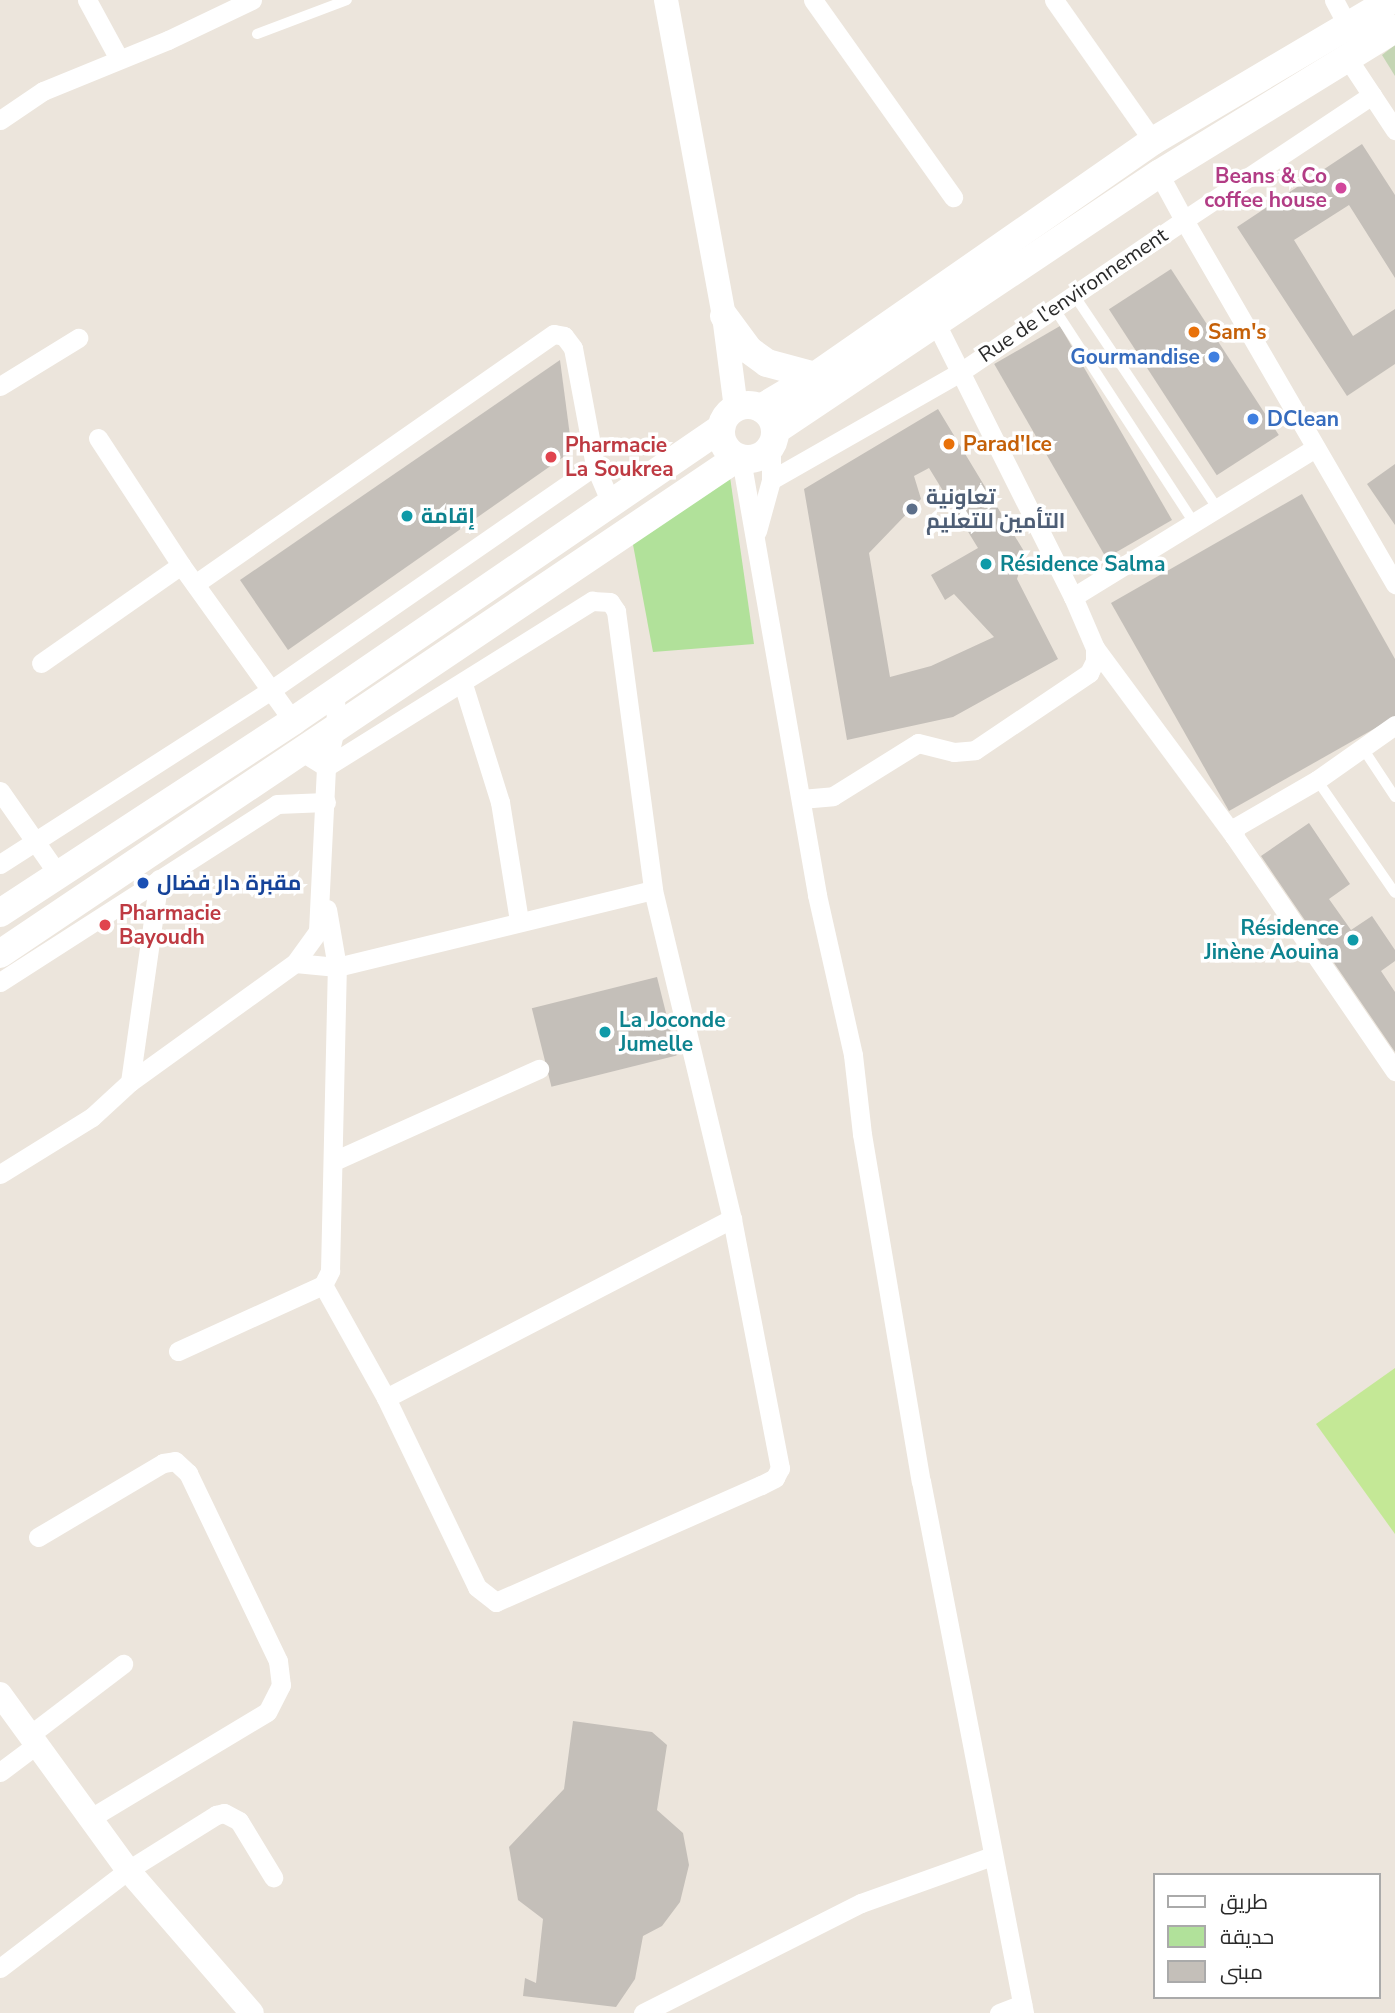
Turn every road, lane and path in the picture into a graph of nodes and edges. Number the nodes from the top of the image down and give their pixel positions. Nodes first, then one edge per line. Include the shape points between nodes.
1 (87, 0) edge
2 (252, 0) edge
3 (346, 0) edge
4 (666, 0) edge
5 (813, 0) edge
6 (1054, 0) edge
7 (1391, 0) edge
8 (1338, 7) edge
9 (1395, 29) edge
10 (257, 34) dead end
11 (1346, 55) junction
12 (119, 59) junction
13 (1372, 95) junction
14 (0, 120) edge
15 (1395, 130) edge
16 (1153, 141) junction
17 (1159, 174) junction
18 (953, 197) dead end
19 (1184, 220) junction
20 (1074, 295) junction
21 (1054, 307) junction
22 (724, 316) junction
23 (937, 324) junction
24 (78, 338) dead end
25 (962, 371) junction
26 (815, 376) junction
27 (0, 386) edge
28 (753, 425) junction
29 (99, 438) dead end
30 (1315, 448) junction
31 (739, 458) junction
32 (595, 466) junction
33 (771, 480) junction
34 (611, 503) junction
35 (1216, 506) junction
36 (1193, 521) junction
37 (756, 536) junction
38 (181, 565) junction
39 (195, 584) junction
40 (1395, 584) edge
41 (1073, 597) junction
42 (1095, 648) junction
43 (41, 663) dead end
44 (463, 684) junction
45 (271, 690) junction
46 (335, 691) junction
47 (293, 721) junction
48 (336, 725) junction
49 (1395, 725) edge
50 (1362, 747) junction
51 (299, 750) junction
52 (327, 767) junction
53 (1318, 780) junction
54 (0, 791) edge
55 (1395, 797) edge
56 (801, 799) junction
57 (326, 802) junction
58 (1234, 836) junction
59 (36, 842) junction
60 (0, 864) edge
61 (58, 874) junction
62 (159, 879) junction
63 (323, 886) junction
64 (653, 890) junction
65 (1395, 893) edge
66 (0, 913) edge
67 (519, 920) junction
68 (0, 954) edge
69 (295, 963) junction
70 (337, 967) junction
71 (0, 982) edge
72 (539, 1069) dead end
73 (1395, 1071) edge
74 (130, 1082) junction
75 (334, 1161) junction
76 (0, 1174) edge
77 (732, 1219) junction
78 (323, 1285) junction
79 (178, 1351) dead end
80 (386, 1398) junction
81 (38, 1537) dead end
82 (123, 1664) dead end
83 (0, 1693) edge
84 (33, 1740) junction
85 (0, 1772) edge
86 (92, 1817) junction
87 (992, 1856) junction
88 (128, 1870) junction
89 (273, 1877) dead end
90 (0, 1968) edge
91 (1023, 2008) edge
92 (252, 2013) edge
93 (643, 2013) edge
94 (999, 2013) edge

1 - 12 street
2 - 12 street
3 - 10 lane
4 - 22 street
5 - 18 street
6 - 16 street
7 - 8 main road
8 - 16 main road
9 - 11 main road
11 - 13 street
11 - 17 main road
12 - 14 street via 43,91
13 - 15 street
13 - 19 street, Rue de l'environnement
16 - 26 main road
17 - 19 street
17 - 23 main road
19 - 20 street, Rue de l'environnement
19 - 30 street
20 - 21 street, Rue de l'environnement
20 - 35 lane
21 - 25 street, Rue de l'environnement
21 - 36 lane
22 - 26 main road via 749,350 767,363
22 - 28 street
23 - 25 street
23 - 28 main road
24 - 27 street
25 - 33 street, Rue de l'environnement
25 - 41 street
26 - 28 main road
28 - 31 main road via 724,446
28 - 33 street
28 - 34 main road
29 - 38 street
30 - 35 street
30 - 40 street
31 - 37 street
31 - 48 main road
32 - 34 street
32 - 39 street via 573,348 564,336 554,334
32 - 45 street
33 - 37 street
34 - 46 main road
35 - 36 street
36 - 41 street
37 - 56 street
38 - 39 street
38 - 43 street
39 - 45 street
41 - 42 street
42 - 56 street via 1089,673 975,750 954,752 918,743 833,796
42 - 58 street
44 - 52 street
44 - 64 street via 592,601 610,602 616,611
44 - 67 street via 500,802
45 - 47 street
45 - 59 street
46 - 47 main road
46 - 48 street
47 - 61 main road
48 - 51 main road
48 - 52 street
49 - 50 street
50 - 53 street
50 - 55 lane
51 - 52 street
51 - 68 main road
52 - 57 street
53 - 58 street via 1236,827
53 - 65 lane
54 - 59 street
56 - 87 street via 853,1055 895,1333
57 - 62 street via 277,804
57 - 63 street
58 - 73 street
59 - 60 street
59 - 61 street
61 - 66 main road
62 - 71 street
62 - 74 street
63 - 69 street via 318,931
63 - 70 street
64 - 67 street
64 - 77 street
67 - 70 street
69 - 70 street
69 - 74 street
70 - 75 street
72 - 75 street
74 - 76 street via 92,1117
75 - 78 street via 330,1271
77 - 80 street
77 - 80 street via 781,1457 775,1479 562,1577 496,1602 477,1587
78 - 79 street
78 - 80 street
81 - 86 street via 163,1463 174,1461 188,1473 278,1661 282,1685 267,1712
82 - 84 street
83 - 84 street
84 - 85 street
84 - 86 street
86 - 88 street
87 - 91 street
87 - 93 street via 861,1903
88 - 89 street via 206,1818 224,1813 239,1821
88 - 90 street
88 - 92 street
91 - 94 street

